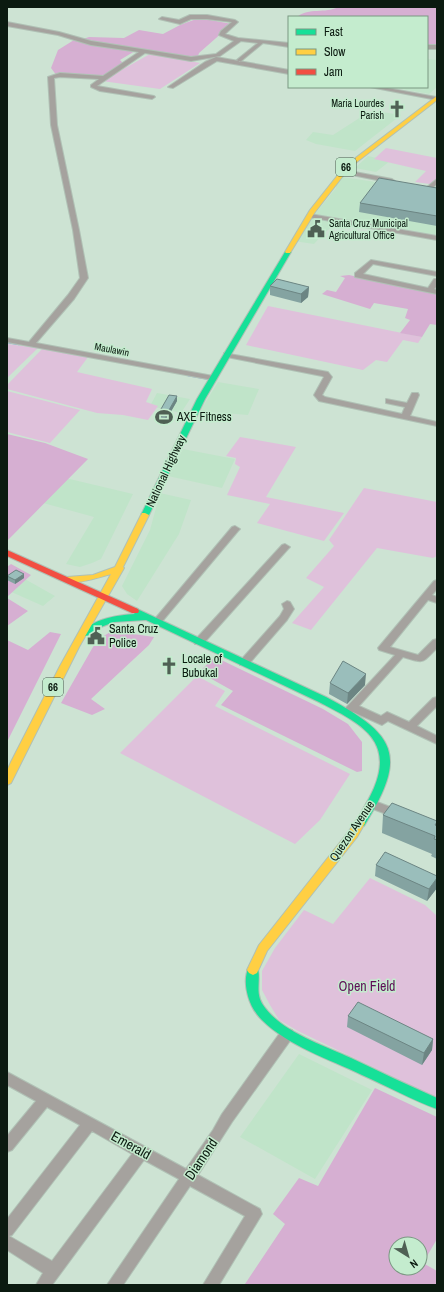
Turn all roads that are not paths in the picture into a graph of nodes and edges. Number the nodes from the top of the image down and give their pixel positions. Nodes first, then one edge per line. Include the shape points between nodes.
1 (162, 20) dead end
2 (7, 24) edge
3 (238, 40) junction
4 (262, 42) junction
5 (288, 45) edge
6 (145, 51) junction
7 (240, 60) dead end
8 (288, 72) edge
9 (103, 78) junction
10 (171, 87) dead end
11 (378, 88) edge
12 (152, 97) dead end
13 (437, 98) edge
14 (344, 172) junction
15 (437, 181) edge
16 (401, 183) edge
17 (437, 188) edge
18 (310, 216) junction
19 (437, 238) edge
20 (437, 274) edge
21 (437, 281) edge
22 (433, 291) edge
23 (7, 340) edge
24 (31, 344) junction
25 (227, 355) junction
26 (214, 378) junction
27 (415, 395) dead end
28 (389, 400) dead end
29 (410, 406) junction
30 (405, 417) junction
31 (437, 424) edge
32 (234, 529) dead end
33 (285, 547) dead end
34 (7, 553) edge
35 (120, 568) junction
36 (66, 580) junction
37 (437, 583) edge
38 (103, 595) junction
39 (427, 596) junction
40 (437, 600) edge
41 (287, 604) dead end
42 (146, 617) junction
43 (157, 622) junction
44 (78, 640) junction
45 (198, 642) junction
46 (437, 642) edge
47 (401, 654) junction
48 (244, 663) junction
49 (437, 700) edge
50 (349, 710) junction
51 (410, 727) junction
52 (437, 740) edge
53 (7, 781) edge
54 (372, 804) junction
55 (410, 820) edge
56 (287, 1034) junction
57 (7, 1078) edge
58 (45, 1100) junction
59 (437, 1104) edge
60 (90, 1123) junction
61 (7, 1146) edge
62 (142, 1151) junction
63 (188, 1177) junction
64 (7, 1230) edge
65 (7, 1242) edge
66 (54, 1271) junction
67 (43, 1285) edge
68 (114, 1285) edge
69 (210, 1285) edge

1 - 3 street via 180,22 190,17 207,17 233,21 234,24 222,35
2 - 6 street
3 - 4 street
3 - 6 street via 218,55 195,59
4 - 5 street
4 - 7 street
6 - 9 street
8 - 10 street via 216,60 207,63
9 - 12 street via 93,86
9 - 24 street via 60,75 51,77 54,125 84,278
11 - 13 street
13 - 14 main road, National Highway / 66 via 347,166
14 - 16 street
14 - 18 main road, National Highway / 66 via 324,194
15 - 17 street via 426,187
18 - 19 street
18 - 25 main road, National Highway / 66
20 - 22 street via 371,262 358,275
21 - 22 street
23 - 24 street, Maulawin
24 - 26 street, Maulawin
25 - 26 main road, National Highway / 66
25 - 30 street via 325,374 328,377 318,395 322,399
26 - 35 main road, National Highway / 66 via 201,399
27 - 29 street
28 - 29 street
29 - 30 street
30 - 31 street
32 - 43 street
33 - 45 street
34 - 36 main road, Quezon Avenue
35 - 36 main road via 95,577
35 - 38 main road, National Highway / 66
36 - 38 main road, Quezon Avenue
37 - 39 street
38 - 42 main road, Quezon Avenue
38 - 44 main road, National Highway / 66
39 - 40 street
39 - 47 street via 382,648
41 - 48 street via 289,609 284,618
42 - 43 main road, Quezon Avenue
42 - 44 main road via 104,621 93,626
43 - 45 main road, Quezon Avenue
44 - 53 main road, National Highway / 66
45 - 48 main road, Quezon Avenue
46 - 47 street via 420,659
47 - 50 street
48 - 50 main road, Quezon Avenue
49 - 51 street
50 - 51 street via 382,722 387,716
50 - 54 main road, Quezon Avenue via 372,731 385,751 385,772
51 - 52 street
54 - 55 street
54 - 56 main road, Quezon Avenue via 352,834 263,948 255,963 252,990 257,1006
56 - 59 main road, Quezon Avenue
56 - 63 street, Diamond
57 - 58 street, Emerald
58 - 60 street, Emerald
58 - 61 street
60 - 62 street, Emerald
60 - 64 street
62 - 63 street, Emerald
62 - 66 street
63 - 68 street, Diamond
63 - 69 street, Emerald via 255,1214
65 - 66 street
66 - 67 street

